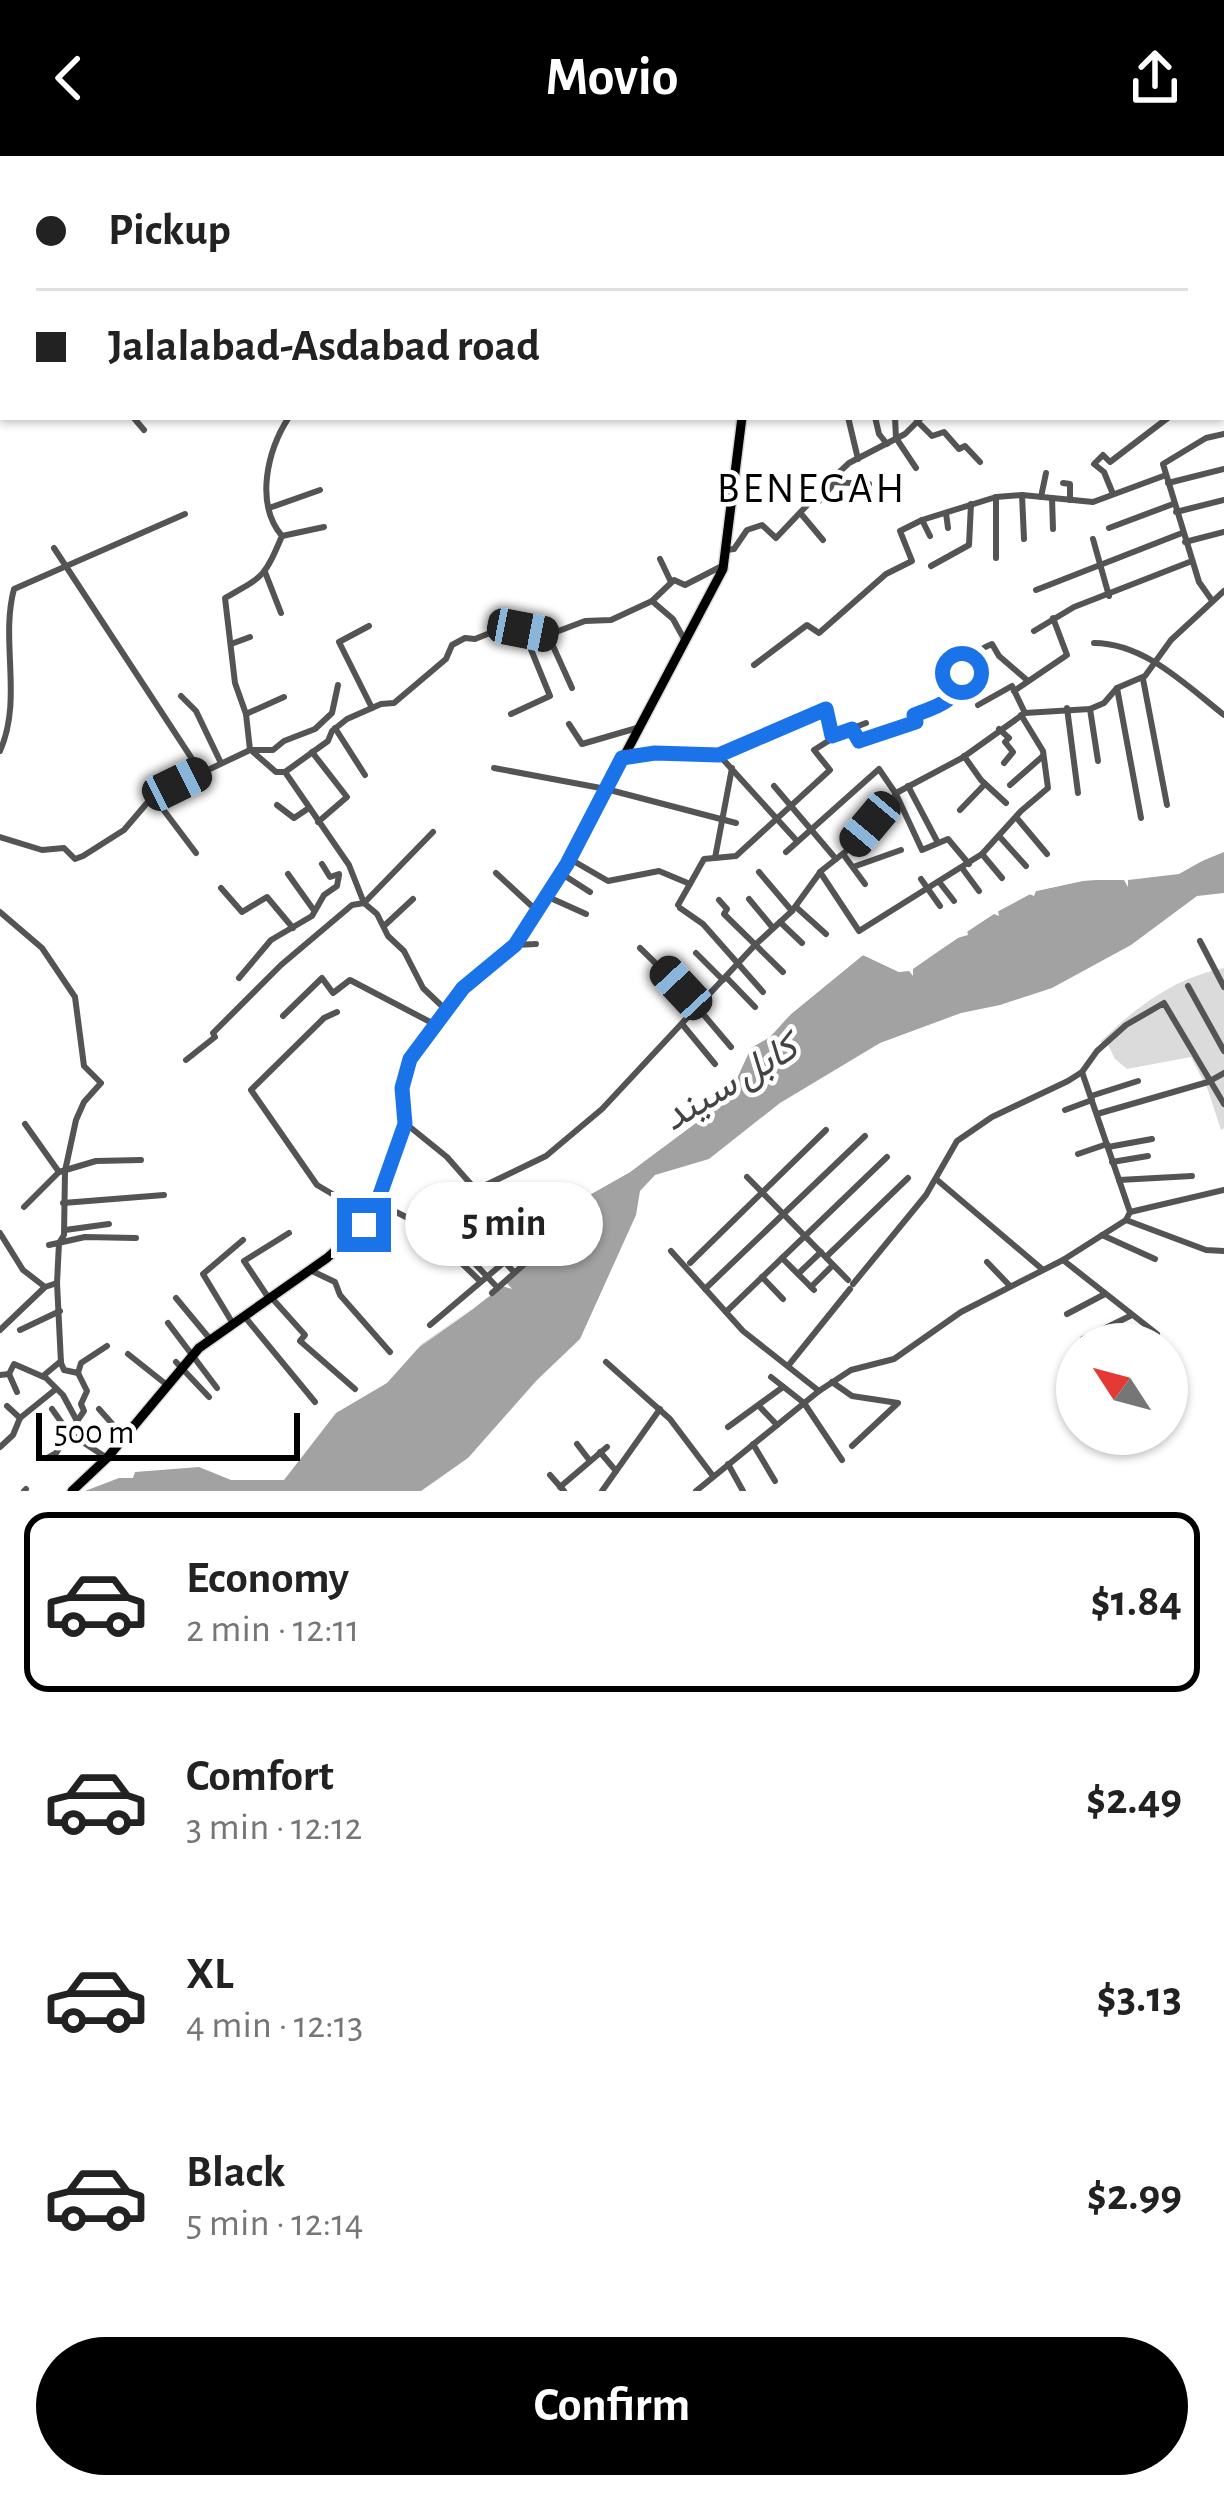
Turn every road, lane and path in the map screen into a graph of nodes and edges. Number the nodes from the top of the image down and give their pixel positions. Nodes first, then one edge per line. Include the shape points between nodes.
1 (136, 420) edge
2 (287, 420) edge
3 (742, 420) edge
4 (849, 420) edge
5 (876, 420) edge
6 (895, 420) edge
7 (919, 420) edge
8 (921, 420) edge
9 (1165, 420) edge
10 (144, 430) dead end
11 (1224, 434) edge
12 (896, 439) junction
13 (887, 444) junction
14 (858, 459) junction
15 (980, 462) dead end
16 (916, 468) dead end
17 (1224, 469) edge
18 (1046, 473) dead end
19 (1167, 479) junction
20 (1000, 481) dead end
21 (832, 482) junction
22 (1063, 483) dead end
23 (868, 484) dead end
24 (320, 490) dead end
25 (1114, 494) junction
26 (1022, 495) junction
27 (1000, 497) junction
28 (1041, 497) junction
29 (1052, 498) junction
30 (1070, 500) junction
31 (1224, 500) edge
32 (971, 504) junction
33 (268, 508) junction
34 (1175, 508) junction
35 (946, 513) junction
36 (185, 514) dead end
37 (802, 514) junction
38 (922, 520) junction
39 (324, 526) dead end
40 (948, 528) dead end
41 (1109, 528) dead end
42 (1053, 529) dead end
43 (1224, 532) edge
44 (282, 536) junction
45 (930, 536) dead end
46 (1184, 537) junction
47 (1024, 539) dead end
48 (1093, 539) dead end
49 (823, 540) dead end
50 (54, 548) dead end
51 (726, 550) junction
52 (996, 558) dead end
53 (660, 559) dead end
54 (1192, 561) junction
55 (64, 564) junction
56 (724, 565) junction
57 (1100, 565) junction
58 (931, 566) dead end
59 (265, 572) junction
60 (671, 582) junction
61 (1036, 590) dead end
62 (1224, 591) edge
63 (1109, 596) junction
64 (1211, 599) junction
65 (652, 601) junction
66 (281, 613) dead end
67 (1053, 618) junction
68 (369, 626) dead end
69 (523, 630) junction
70 (1034, 631) dead end
71 (548, 635) junction
72 (250, 637) dead end
73 (685, 640) junction
74 (231, 644) junction
75 (1094, 644) dead end
76 (1154, 661) junction
77 (754, 665) dead end
78 (1143, 677) junction
79 (1028, 681) junction
80 (338, 686) dead end
81 (572, 688) dead end
82 (1117, 688) junction
83 (1014, 691) junction
84 (181, 696) dead end
85 (284, 697) dead end
86 (978, 705) dead end
87 (372, 708) junction
88 (1067, 708) junction
89 (1090, 709) junction
90 (246, 714) junction
91 (511, 714) dead end
92 (1023, 714) junction
93 (1224, 716) edge
94 (866, 723) dead end
95 (568, 724) dead end
96 (335, 728) junction
97 (638, 728) junction
98 (852, 729) junction
99 (999, 729) junction
100 (832, 736) junction
101 (250, 750) junction
102 (0, 751) edge
103 (312, 752) junction
104 (719, 755) junction
105 (1044, 756) junction
106 (964, 757) junction
107 (622, 758) junction
108 (1098, 761) dead end
109 (221, 763) junction
110 (1004, 763) dead end
111 (494, 768) dead end
112 (733, 768) junction
113 (200, 772) junction
114 (285, 772) junction
115 (365, 775) dead end
116 (986, 784) junction
117 (774, 785) dead end
118 (1010, 785) dead end
119 (908, 787) junction
120 (606, 789) junction
121 (1078, 793) dead end
122 (896, 794) junction
123 (153, 796) junction
124 (1006, 803) dead end
125 (790, 804) junction
126 (277, 805) dead end
127 (1167, 805) dead end
128 (309, 808) junction
129 (960, 810) dead end
130 (1016, 817) junction
131 (776, 818) junction
132 (1142, 818) dead end
133 (723, 819) junction
134 (317, 822) junction
135 (736, 823) dead end
136 (811, 829) junction
137 (433, 832) dead end
138 (999, 836) junction
139 (0, 837) edge
140 (797, 841) junction
141 (937, 841) junction
142 (901, 850) dead end
143 (786, 852) dead end
144 (196, 853) dead end
145 (982, 854) junction
146 (1047, 854) dead end
147 (840, 856) junction
148 (716, 858) junction
149 (570, 859) junction
150 (322, 864) dead end
151 (965, 866) junction
152 (1026, 866) dead end
153 (853, 867) junction
154 (348, 871) junction
155 (759, 872) dead end
156 (820, 872) junction
157 (496, 873) dead end
158 (288, 874) dead end
159 (339, 874) junction
160 (562, 874) junction
161 (1002, 878) dead end
162 (921, 879) dead end
163 (940, 883) junction
164 (690, 884) junction
165 (865, 884) dead end
166 (221, 888) dead end
167 (928, 890) junction
168 (979, 891) dead end
169 (590, 892) dead end
170 (546, 896) junction
171 (413, 899) dead end
172 (749, 899) dead end
173 (719, 900) dead end
174 (954, 901) dead end
175 (364, 903) junction
176 (940, 906) dead end
177 (794, 909) junction
178 (537, 910) junction
179 (0, 912) edge
180 (314, 912) junction
181 (586, 914) dead end
182 (777, 925) junction
183 (384, 926) junction
184 (293, 928) junction
185 (826, 934) dead end
186 (1200, 941) dead end
187 (802, 943) dead end
188 (536, 944) dead end
189 (515, 945) junction
190 (755, 946) junction
191 (640, 948) dead end
192 (696, 953) dead end
193 (737, 964) junction
194 (783, 972) dead end
195 (239, 978) dead end
196 (724, 979) junction
197 (1188, 986) dead end
198 (1224, 987) edge
199 (698, 1007) junction
200 (754, 1007) dead end
201 (446, 1010) junction
202 (337, 1012) dead end
203 (283, 1016) dead end
204 (434, 1024) junction
205 (682, 1024) junction
206 (731, 1047) dead end
207 (1224, 1051) edge
208 (186, 1060) dead end
209 (715, 1064) dead end
210 (1082, 1072) junction
211 (1224, 1073) edge
212 (1138, 1082) dead end
213 (1208, 1082) junction
214 (1092, 1098) junction
215 (1224, 1104) edge
216 (1065, 1110) dead end
217 (1097, 1114) junction
218 (25, 1124) dead end
219 (405, 1124) junction
220 (826, 1130) dead end
221 (865, 1136) dead end
222 (1152, 1138) dead end
223 (1107, 1145) junction
224 (1078, 1154) dead end
225 (887, 1156) dead end
226 (1148, 1156) dead end
227 (142, 1160) dead end
228 (1112, 1162) junction
229 (62, 1171) junction
230 (1192, 1176) dead end
231 (747, 1177) dead end
232 (908, 1178) dead end
233 (936, 1179) junction
234 (1119, 1180) junction
235 (479, 1189) junction
236 (1224, 1190) edge
237 (762, 1192) junction
238 (164, 1196) dead end
239 (63, 1203) junction
240 (377, 1203) junction
241 (452, 1204) junction
242 (24, 1208) dead end
243 (784, 1214) junction
244 (1128, 1216) junction
245 (432, 1218) junction
246 (367, 1222) junction
247 (110, 1224) dead end
248 (422, 1225) junction
249 (547, 1226) dead end
250 (64, 1230) junction
251 (0, 1233) edge
252 (289, 1233) dead end
253 (1102, 1235) junction
254 (805, 1236) junction
255 (136, 1238) dead end
256 (242, 1240) dead end
257 (58, 1243) junction
258 (49, 1245) dead end
259 (521, 1246) junction
260 (671, 1251) dead end
261 (1224, 1251) edge
262 (823, 1254) junction
263 (782, 1258) junction
264 (1154, 1259) dead end
265 (504, 1260) junction
266 (1063, 1260) junction
267 (987, 1262) dead end
268 (690, 1263) dead end
269 (833, 1264) junction
270 (1042, 1269) junction
271 (309, 1270) junction
272 (513, 1271) junction
273 (487, 1274) junction
274 (798, 1274) junction
275 (762, 1277) junction
276 (479, 1280) junction
277 (57, 1283) junction
278 (851, 1284) junction
279 (1010, 1286) junction
280 (45, 1287) junction
281 (705, 1289) junction
282 (1105, 1294) junction
283 (269, 1296) junction
284 (176, 1298) dead end
285 (783, 1299) dead end
286 (60, 1311) junction
287 (726, 1312) junction
288 (1066, 1314) dead end
289 (243, 1315) junction
290 (1132, 1315) junction
291 (232, 1322) junction
292 (168, 1323) dead end
293 (1116, 1323) edge
294 (1143, 1323) edge
295 (430, 1324) dead end
296 (0, 1330) edge
297 (20, 1330) dead end
298 (210, 1339) junction
299 (107, 1346) dead end
300 (390, 1352) dead end
301 (128, 1354) dead end
302 (192, 1358) junction
303 (61, 1361) junction
304 (606, 1362) dead end
305 (179, 1366) junction
306 (788, 1366) junction
307 (78, 1373) junction
308 (5, 1374) edge
309 (43, 1376) junction
310 (771, 1377) dead end
311 (832, 1382) junction
312 (167, 1385) junction
313 (783, 1387) junction
314 (218, 1388) dead end
315 (56, 1389) junction
316 (355, 1390) dead end
317 (818, 1391) junction
318 (17, 1392) dead end
319 (209, 1397) dead end
320 (315, 1402) dead end
321 (804, 1403) junction
322 (7, 1406) dead end
323 (759, 1406) junction
324 (99, 1408) dead end
325 (52, 1409) dead end
326 (660, 1409) junction
327 (20, 1418) junction
328 (77, 1421) junction
329 (777, 1425) junction
330 (728, 1427) dead end
331 (69, 1433) junction
332 (124, 1438) junction
333 (577, 1444) dead end
334 (753, 1444) junction
335 (852, 1446) dead end
336 (0, 1447) edge
337 (47, 1458) dead end
338 (107, 1458) junction
339 (842, 1460) dead end
340 (590, 1462) junction
341 (728, 1464) junction
342 (616, 1471) junction
343 (550, 1475) dead end
344 (713, 1476) junction
345 (775, 1481) dead end
346 (706, 1488) edge
347 (562, 1489) edge
348 (72, 1491) edge
349 (602, 1491) edge
350 (696, 1491) edge
351 (743, 1491) edge

1 - 10 street
2 - 33 street via 270,465
3 - 51 main road
4 - 14 street
5 - 13 street
6 - 12 street
7 - 12 street
8 - 15 street via 932,436 944,433
9 - 25 street via 1110,462 1103,455 1094,464
11 - 19 street via 1163,464
12 - 13 street
12 - 16 street
13 - 14 street
14 - 21 street
17 - 19 street
18 - 28 street
19 - 25 street
19 - 34 street
20 - 27 street
21 - 23 street
21 - 37 street
22 - 30 street via 1070,484
24 - 33 street
25 - 30 street
26 - 27 street
26 - 28 street
26 - 47 street
27 - 32 street
27 - 52 street
28 - 29 street
29 - 30 street
29 - 42 street
31 - 34 street
32 - 35 street
32 - 58 street via 969,545
33 - 44 street
34 - 41 street
34 - 46 street
35 - 38 street
35 - 40 street
36 - 55 street
37 - 49 street
37 - 51 street via 776,538 762,525
38 - 45 street
38 - 77 street via 900,531 912,561 819,633 807,625
39 - 44 street
43 - 46 street
44 - 59 street
46 - 54 street
46 - 57 street
48 - 57 street
50 - 55 street
51 - 56 main road
53 - 60 street
54 - 63 street
54 - 64 street
55 - 102 street via 18,585 11,597 10,713
55 - 113 street
56 - 60 street via 685,585
56 - 73 main road
57 - 61 street
57 - 63 street
59 - 66 street
59 - 74 street via 225,598
60 - 65 street
62 - 64 street
63 - 67 street
64 - 76 street
65 - 71 street
65 - 73 street
67 - 70 street
67 - 79 street via 1067,656
68 - 87 street via 339,642
69 - 71 street
69 - 87 street via 465,638 394,704
69 - 91 street via 550,696
71 - 81 street
72 - 74 street
73 - 97 main road
74 - 90 street
75 - 76 street via 1119,643
76 - 78 street
76 - 93 street
78 - 82 street
78 - 127 street
79 - 83 street
79 - 98 street via 992,644 968,661 960,690 914,715 916,722 859,741
80 - 101 street via 332,713 316,729 273,750
82 - 89 street
82 - 132 street
83 - 86 street
83 - 92 street
84 - 109 street
85 - 90 street
87 - 96 street
88 - 89 street
88 - 92 street
88 - 121 street
89 - 108 street
90 - 101 street
92 - 99 street
92 - 105 street
94 - 98 street
95 - 97 street via 581,744
96 - 103 street
96 - 115 street
97 - 107 main road
98 - 100 street
99 - 106 street
99 - 110 street via 1013,752
100 - 104 street via 826,709
100 - 125 street via 814,750 830,770
101 - 109 street
101 - 114 street
103 - 114 street
103 - 134 street via 347,797
104 - 107 street
104 - 112 street
105 - 118 street
105 - 130 street via 1048,788
106 - 116 street
106 - 119 street
107 - 120 main road
109 - 113 street
111 - 120 street
112 - 131 street
112 - 133 street
113 - 123 street
114 - 128 street
116 - 124 street
116 - 129 street
117 - 125 street
119 - 122 street
119 - 141 street
120 - 133 street
120 - 149 main road
122 - 136 street via 879,769
122 - 141 street via 922,850
122 - 147 street
123 - 139 street via 124,830 75,859 64,848
123 - 144 street
125 - 131 street
125 - 136 street
126 - 128 street via 291,818
128 - 134 street
130 - 138 street
130 - 146 street
131 - 140 street
131 - 148 street via 736,856
133 - 135 street
133 - 148 street
134 - 154 street
136 - 140 street
136 - 147 street
137 - 175 street
138 - 145 street
138 - 152 street
140 - 143 street
141 - 151 street via 948,839
142 - 153 street
145 - 151 street
145 - 161 street
147 - 153 street
147 - 156 street
148 - 164 street via 704,859
149 - 160 main road
149 - 164 street via 608,881 659,872
150 - 159 street via 330,878
151 - 163 street
151 - 168 street
153 - 165 street
154 - 159 street
154 - 175 street
155 - 177 street
156 - 167 street via 860,931
156 - 177 street
157 - 178 street
158 - 180 street
159 - 180 street
160 - 169 street
160 - 170 main road
162 - 167 street
163 - 167 street
163 - 174 street
164 - 193 street via 679,906
166 - 184 street via 242,911 267,897
167 - 176 street
170 - 178 main road
170 - 181 street
171 - 183 street
172 - 182 street
173 - 190 street
175 - 183 street
175 - 208 street via 281,965
177 - 182 street
177 - 185 street
178 - 189 main road
179 - 229 street via 42,948 75,998 84,1066 101,1083 84,1102
180 - 184 street
182 - 187 street
182 - 190 street
183 - 201 street
184 - 195 street via 271,940
186 - 198 street
188 - 189 street
189 - 201 main road
190 - 193 street
190 - 194 street
191 - 199 street
192 - 196 street
193 - 193 street via 764,992
193 - 196 street
196 - 199 street
196 - 200 street
197 - 207 street
199 - 205 street
199 - 206 street
201 - 204 main road
202 - 246 street via 251,1090 317,1185
203 - 204 street via 322,978 333,993 350,980
204 - 219 main road via 404,1078
205 - 209 street
205 - 235 street via 546,1156
210 - 213 street via 1126,1025 1164,1004
210 - 214 street
210 - 233 street via 976,1126 950,1150
211 - 213 street
212 - 214 street
213 - 215 street
213 - 217 street
214 - 216 street
214 - 217 street
217 - 223 street
218 - 229 street
219 - 235 street
219 - 240 main road
220 - 237 street
221 - 243 street
222 - 223 street
223 - 224 street
223 - 228 street
225 - 254 street
226 - 228 street
227 - 229 street
228 - 234 street
229 - 239 street
229 - 242 street
230 - 234 street
231 - 237 street
232 - 262 street
233 - 270 street
233 - 278 street
234 - 244 street
235 - 241 street
235 - 259 street
236 - 244 street
237 - 243 street
237 - 268 street
238 - 239 street
239 - 250 street
240 - 246 main road
240 - 248 street
241 - 245 street
241 - 265 street
243 - 254 street
243 - 281 street
244 - 253 street
244 - 261 street
245 - 248 street
245 - 273 street
246 - 271 main road
247 - 250 street
248 - 276 street
249 - 259 street
250 - 257 street
251 - 280 street via 23,1270
252 - 283 street via 244,1261
253 - 264 street
253 - 266 street
254 - 262 street
254 - 263 street
255 - 257 street
256 - 291 street via 203,1274
257 - 258 street
257 - 277 street
259 - 265 street
259 - 272 street via 530,1259
260 - 281 street
262 - 269 street
262 - 274 street
263 - 274 street
263 - 275 street
265 - 272 street
265 - 273 street
266 - 270 street
266 - 282 street
267 - 279 street
269 - 274 street via 812,1288
269 - 278 street
270 - 279 street
271 - 283 main road
271 - 300 street via 335,1282
272 - 273 street via 494,1288
273 - 276 street
275 - 285 street
275 - 287 street
276 - 295 street
277 - 280 street
277 - 286 street
278 - 306 street
279 - 311 street via 894,1359
280 - 296 street
281 - 287 street
282 - 288 street
282 - 290 street
283 - 289 main road
283 - 316 street via 305,1335 300,1341
284 - 298 street
286 - 297 street
286 - 303 street
287 - 306 street
289 - 291 main road
289 - 320 street
290 - 293 street
290 - 294 street
291 - 298 main road
292 - 302 street
298 - 302 main road
299 - 307 street
301 - 312 street
302 - 305 main road
302 - 314 street
303 - 307 street
303 - 309 street
304 - 326 street
305 - 312 main road
305 - 319 street
306 - 317 street
307 - 328 street via 87,1390
308 - 309 street via 14,1364
308 - 318 street
309 - 315 street
310 - 313 street
311 - 317 street
311 - 335 street via 852,1396 898,1403
312 - 332 main road
313 - 321 street
313 - 323 street
315 - 327 street
315 - 328 street
317 - 321 street
321 - 329 street
321 - 339 street
322 - 327 street
323 - 329 street
323 - 330 street
324 - 332 street
325 - 331 street
326 - 342 street
326 - 344 street
327 - 336 street
328 - 331 street
329 - 334 street
331 - 337 street
331 - 338 street
332 - 338 main road
333 - 340 street
334 - 341 street
334 - 345 street
338 - 348 main road
340 - 342 street via 604,1449
340 - 347 street
341 - 344 street
341 - 351 street
342 - 349 street
343 - 347 street
344 - 346 street
346 - 350 street

